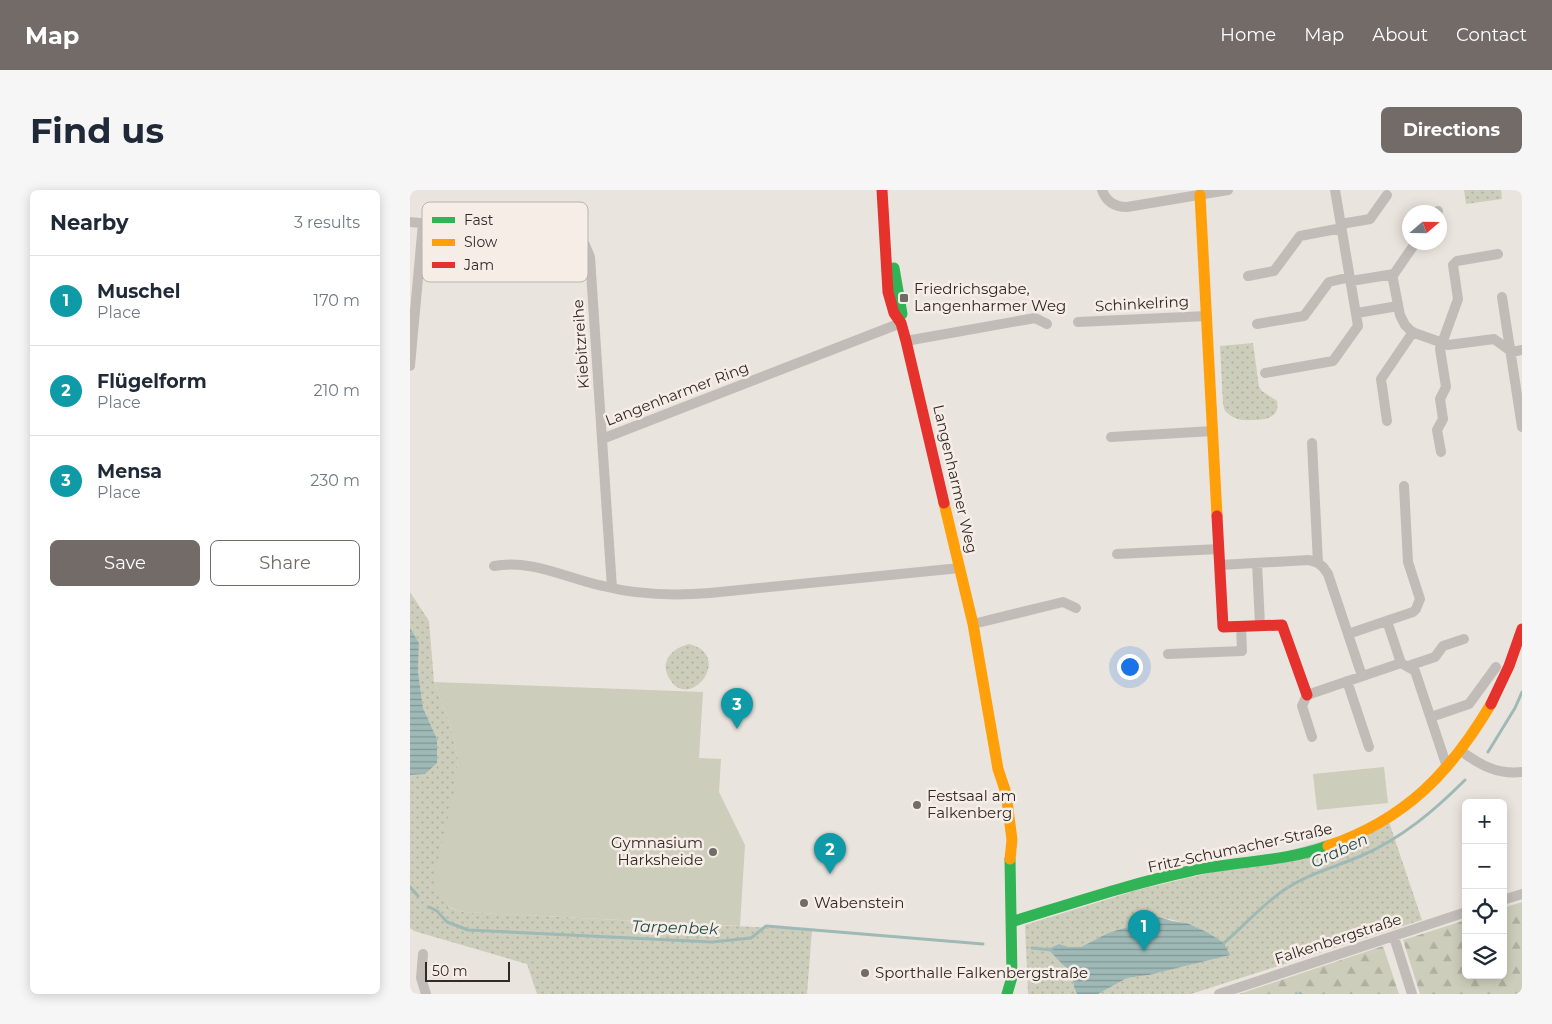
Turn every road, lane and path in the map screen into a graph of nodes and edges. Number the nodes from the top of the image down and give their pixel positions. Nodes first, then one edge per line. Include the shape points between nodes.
1 (882, 190) edge
2 (1102, 190) edge
3 (1228, 190) edge
4 (1335, 190) edge
5 (1200, 195) junction
6 (1387, 195) dead end
7 (1341, 226) junction
8 (422, 234) edge
9 (1410, 250) edge
10 (588, 252) edge
11 (1498, 254) dead end
12 (1392, 274) junction
13 (1248, 276) dead end
14 (1351, 279) junction
15 (1502, 297) dead end
16 (1398, 306) junction
17 (1357, 313) junction
18 (1207, 316) junction
19 (1078, 322) dead end
20 (901, 323) junction
21 (1047, 324) dead end
22 (1257, 324) dead end
23 (1413, 332) junction
24 (906, 341) junction
25 (1442, 344) junction
26 (1517, 351) edge
27 (410, 366) edge
28 (1265, 373) dead end
29 (1387, 421) dead end
30 (1522, 427) edge
31 (1213, 431) junction
32 (1111, 436) dead end
33 (602, 440) junction
34 (1312, 443) dead end
35 (1441, 452) dead end
36 (1404, 486) dead end
37 (1219, 549) junction
38 (1117, 554) dead end
39 (1257, 563) junction
40 (1318, 563) junction
41 (1220, 565) junction
42 (494, 566) dead end
43 (960, 568) junction
44 (612, 588) junction
45 (1076, 608) dead end
46 (1387, 620) junction
47 (973, 624) junction
48 (1260, 625) junction
49 (1241, 626) junction
50 (1522, 629) edge
51 (1348, 634) junction
52 (1464, 638) dead end
53 (1168, 654) dead end
54 (1405, 665) junction
55 (1496, 667) dead end
56 (1362, 676) junction
57 (1347, 681) junction
58 (1307, 695) junction
59 (1431, 717) junction
60 (1312, 737) dead end
61 (1369, 747) dead end
62 (1461, 751) junction
63 (1448, 767) junction
64 (1522, 772) edge
65 (1522, 894) edge
66 (1507, 899) edge
67 (1462, 913) edge
68 (1011, 922) junction
69 (1394, 936) junction
70 (423, 954) dead end
71 (1012, 977) junction
72 (426, 994) edge
73 (1007, 994) edge
74 (1018, 994) edge
75 (1219, 994) edge
76 (1412, 994) edge

1 - 20 street, Langenharmer Weg via 888,292 894,313
2 - 5 street via 1110,202 1124,207
3 - 5 street
4 - 7 street
5 - 18 street, Schinkelring
6 - 7 street via 1370,219
7 - 13 street via 1300,236 1274,271
7 - 14 street
8 - 27 street
9 - 12 street
10 - 33 street, Kiebitzreihe
11 - 25 street via 1453,264 1458,299
12 - 14 street
12 - 16 street
14 - 17 street
14 - 22 street via 1329,282 1304,316
15 - 26 street
16 - 17 street
16 - 23 street via 1403,323
17 - 28 street via 1358,326 1333,361
18 - 19 street, Schinkelring
18 - 31 street, Schinkelring
20 - 24 street, Langenharmer Weg
20 - 33 street, Langenharmer Ring
21 - 24 street via 1035,318
23 - 25 street
23 - 29 street via 1381,379
24 - 43 street, Langenharmer Weg
25 - 26 street via 1492,338
25 - 35 street via 1440,351 1446,387 1440,399 1443,418 1437,430
26 - 30 street
31 - 32 street
31 - 37 street, Schinkelring
33 - 44 street, Langenharmer Ring
34 - 40 street
36 - 46 street via 1408,562 1420,600 1414,611
37 - 38 street
37 - 41 street, Schinkelring
39 - 40 street via 1309,560
39 - 41 street
39 - 48 street
40 - 51 street via 1328,574
41 - 49 street, Schinkelring via 1223,627
42 - 44 street via 529,565
43 - 44 street via 702,594 657,594
43 - 47 street, Langenharmer Weg
45 - 47 street via 1063,602
46 - 51 street
46 - 54 street
47 - 68 street, Langenharmer Weg via 998,769 997,793 1002,841 1009,867
48 - 49 street, Schinkelring
48 - 58 street, Schinkelring via 1284,626
49 - 53 street via 1242,650
50 - 62 street, Fritz-Schumacher-Straße via 1511,664 1493,702
51 - 56 street
52 - 54 street via 1443,646 1435,657
54 - 56 street
54 - 59 street via 1415,672
55 - 59 street via 1469,704
56 - 57 street
57 - 58 street
57 - 61 street
58 - 60 street, Schinkelring via 1302,706
59 - 63 street
62 - 63 street, Fritz-Schumacher-Straße
62 - 64 street via 1492,770
63 - 68 street, Fritz-Schumacher-Straße via 1393,816 1338,844 1297,854 1189,871
65 - 66 street
67 - 69 street, Falkenbergstraße
68 - 71 street, Langenharmer Weg
69 - 75 street, Falkenbergstraße
69 - 76 street
70 - 72 street via 421,978
71 - 73 street, Langenharmer Weg
71 - 74 street, Langenharmer Weg

